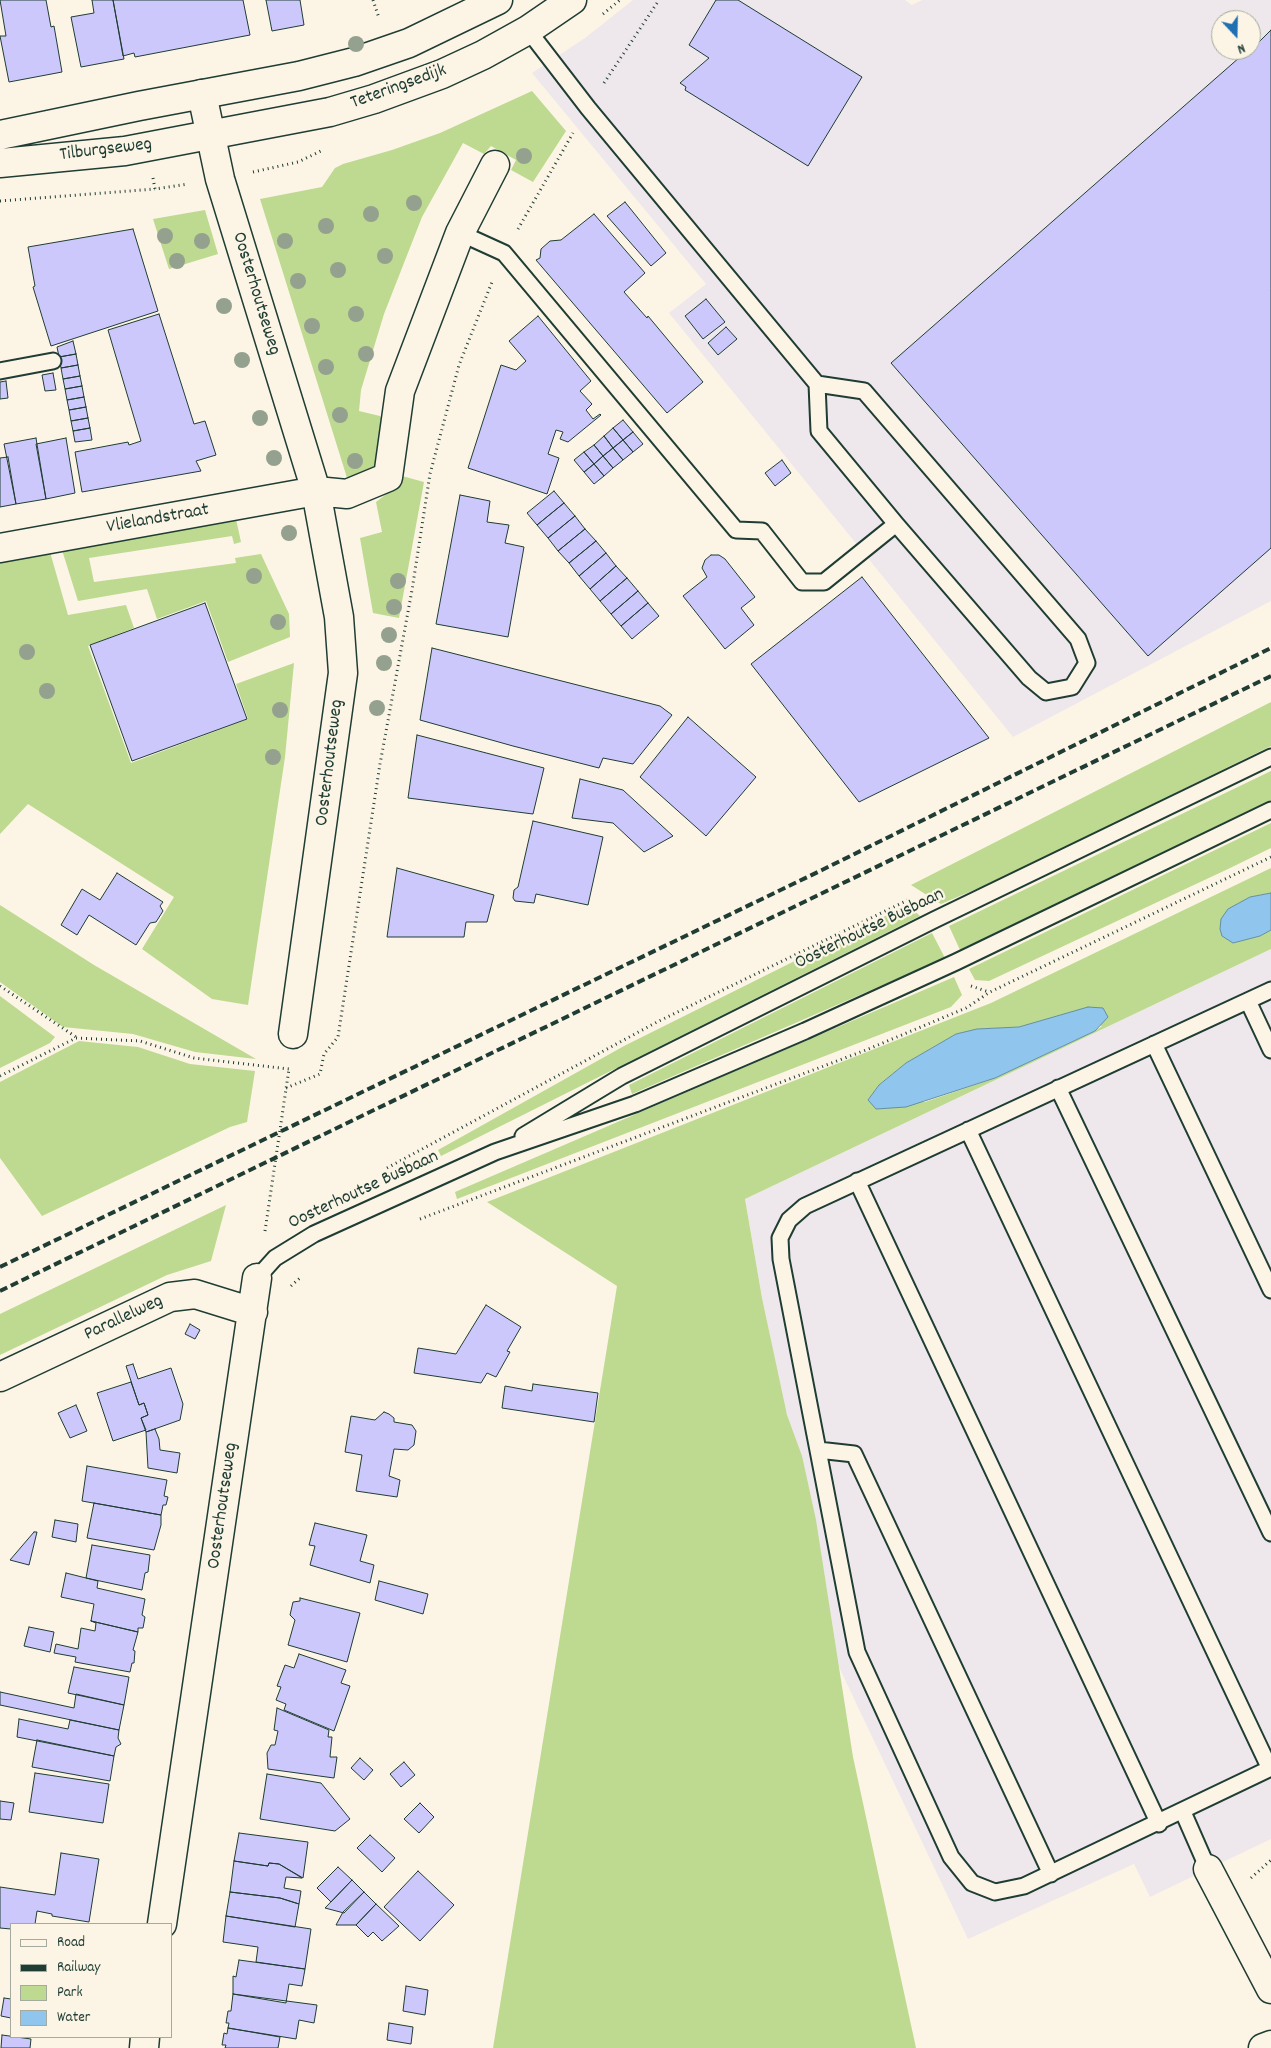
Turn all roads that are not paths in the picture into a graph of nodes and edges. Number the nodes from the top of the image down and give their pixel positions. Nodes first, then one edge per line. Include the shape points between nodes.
1 (498, 0) edge
2 (572, 0) edge
3 (528, 30) junction
4 (202, 94) junction
5 (210, 134) junction
6 (0, 135) edge
7 (0, 163) edge
8 (496, 165) dead end
9 (460, 233) junction
10 (53, 361) dead end
11 (0, 371) edge
12 (817, 384) junction
13 (316, 491) junction
14 (896, 524) junction
15 (0, 548) edge
16 (1271, 758) edge
17 (1271, 810) edge
18 (1271, 990) edge
19 (1248, 1001) junction
20 (293, 1034) dead end
21 (1154, 1044) junction
22 (1271, 1050) edge
23 (1058, 1088) junction
24 (968, 1130) junction
25 (495, 1152) junction
26 (857, 1181) junction
27 (257, 1278) joint
28 (1271, 1290) edge
29 (253, 1312) junction
30 (0, 1377) edge
31 (818, 1450) junction
32 (1271, 1533) edge
33 (1271, 1769) edge
34 (1183, 1812) junction
35 (1159, 1824) junction
36 (1208, 1868) joint
37 (1051, 1874) junction
38 (162, 1923) edge
39 (1271, 1989) edge
40 (1271, 2045) edge
41 (1263, 2048) edge

1 - 4 street, Teteringsedijk via 409,43 354,62
2 - 3 street, Teteringsedijk
3 - 5 street, Teteringsedijk via 442,74 374,98 330,112
3 - 12 lane via 588,108
4 - 5 street, Oosterhoutseweg
4 - 6 street, Tilburgseweg
5 - 7 street, Tilburgseweg via 125,151
5 - 13 street, Oosterhoutseweg via 220,179
8 - 9 street
9 - 13 street via 400,391 388,477 347,494
9 - 14 lane via 504,254 736,530 762,531 802,582 824,582
10 - 11 lane
12 - 14 lane via 820,431
12 - 14 lane via 864,391 1078,639 1087,663 1072,686 1046,692 1029,678
13 - 15 street, Vlielandstraat
13 - 20 street, Oosterhoutseweg via 339,617 343,674
16 - 25 lane, Oosterhoutse Busbaan via 934,920 622,1076
17 - 25 lane, Oosterhoutse Busbaan via 956,962 804,1031 634,1104
18 - 19 lane
19 - 21 lane
19 - 22 lane
21 - 23 lane
21 - 28 lane
23 - 24 lane
23 - 32 lane
24 - 26 lane
24 - 33 lane
25 - 27 lane, Oosterhoutse Busbaan via 314,1234 275,1258
26 - 31 lane via 805,1206 789,1220 780,1238 781,1259
26 - 35 lane
27 - 29 street, Oosterhoutseweg
29 - 30 street, Parallelweg via 195,1294 170,1297
29 - 38 street, Oosterhoutseweg
31 - 37 lane via 854,1454
31 - 37 lane via 857,1652 951,1857 972,1883 995,1892 1024,1886
33 - 34 lane
34 - 35 lane
34 - 36 lane
35 - 37 lane
36 - 39 street
40 - 41 street

